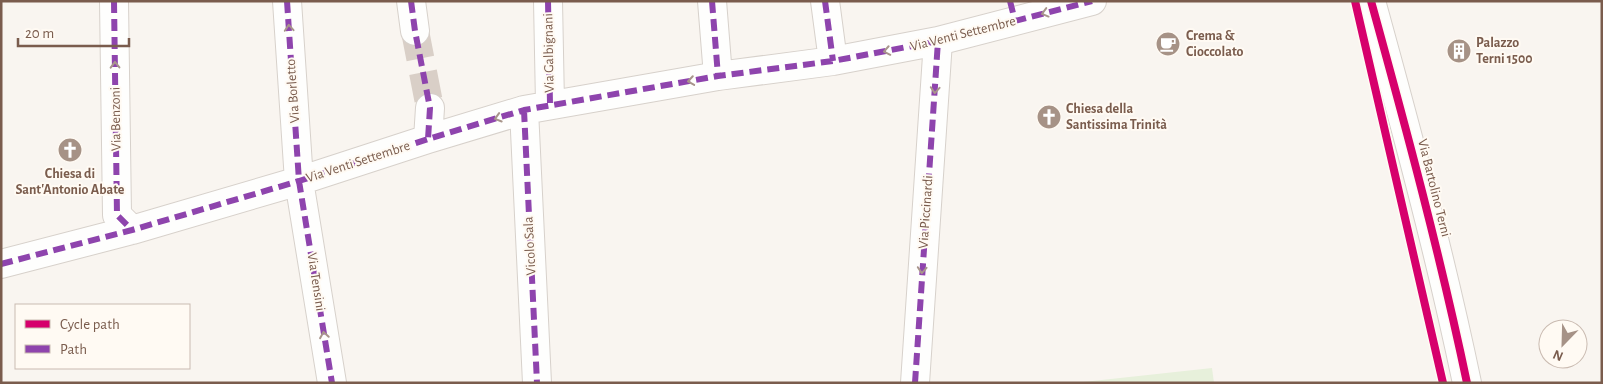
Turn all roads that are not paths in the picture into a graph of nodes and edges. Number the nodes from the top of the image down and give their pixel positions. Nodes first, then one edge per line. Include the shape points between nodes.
1 (114, 1) edge
2 (287, 1) edge
3 (411, 1) edge
4 (548, 1) edge
5 (712, 1) edge
6 (825, 1) edge
7 (1092, 1) edge
8 (1371, 1) edge
9 (1013, 11) edge
10 (415, 31) tunnel mouth
11 (938, 41) junction
12 (833, 61) junction
13 (718, 76) junction
14 (550, 104) junction
15 (430, 108) tunnel mouth
16 (524, 110) junction
17 (428, 139) junction
18 (299, 181) junction
19 (132, 230) junction
20 (1, 264) edge
21 (332, 383) edge
22 (536, 383) edge
23 (914, 383) edge
24 (1467, 383) edge

19 -> 1 street, Via Benzoni via 117,215
18 -> 2 street, Via Borletto
3 - 10 street
4 - 14 street, Via Galbignani
5 - 13 street
6 - 12 street
7 -> 9 street, Via Venti Settembre
8 - 24 street, Via Bartolino Terni via 1417,168
9 - 11 street, Via Venti Settembre
11 -> 12 street, Via Venti Settembre
11 -> 23 street, Via Piccinardi
12 - 13 street, Via Venti Settembre
13 -> 14 street, Via Venti Settembre
14 - 16 street, Via Venti Settembre
15 - 17 street
16 -> 17 street, Via Venti Settembre
16 - 22 street, Vicolo Sala
17 - 18 street, Via Venti Settembre
18 - 19 street, Via Venti Settembre
21 -> 18 street, Via Tensini
19 - 20 street, Via Venti Settembre

